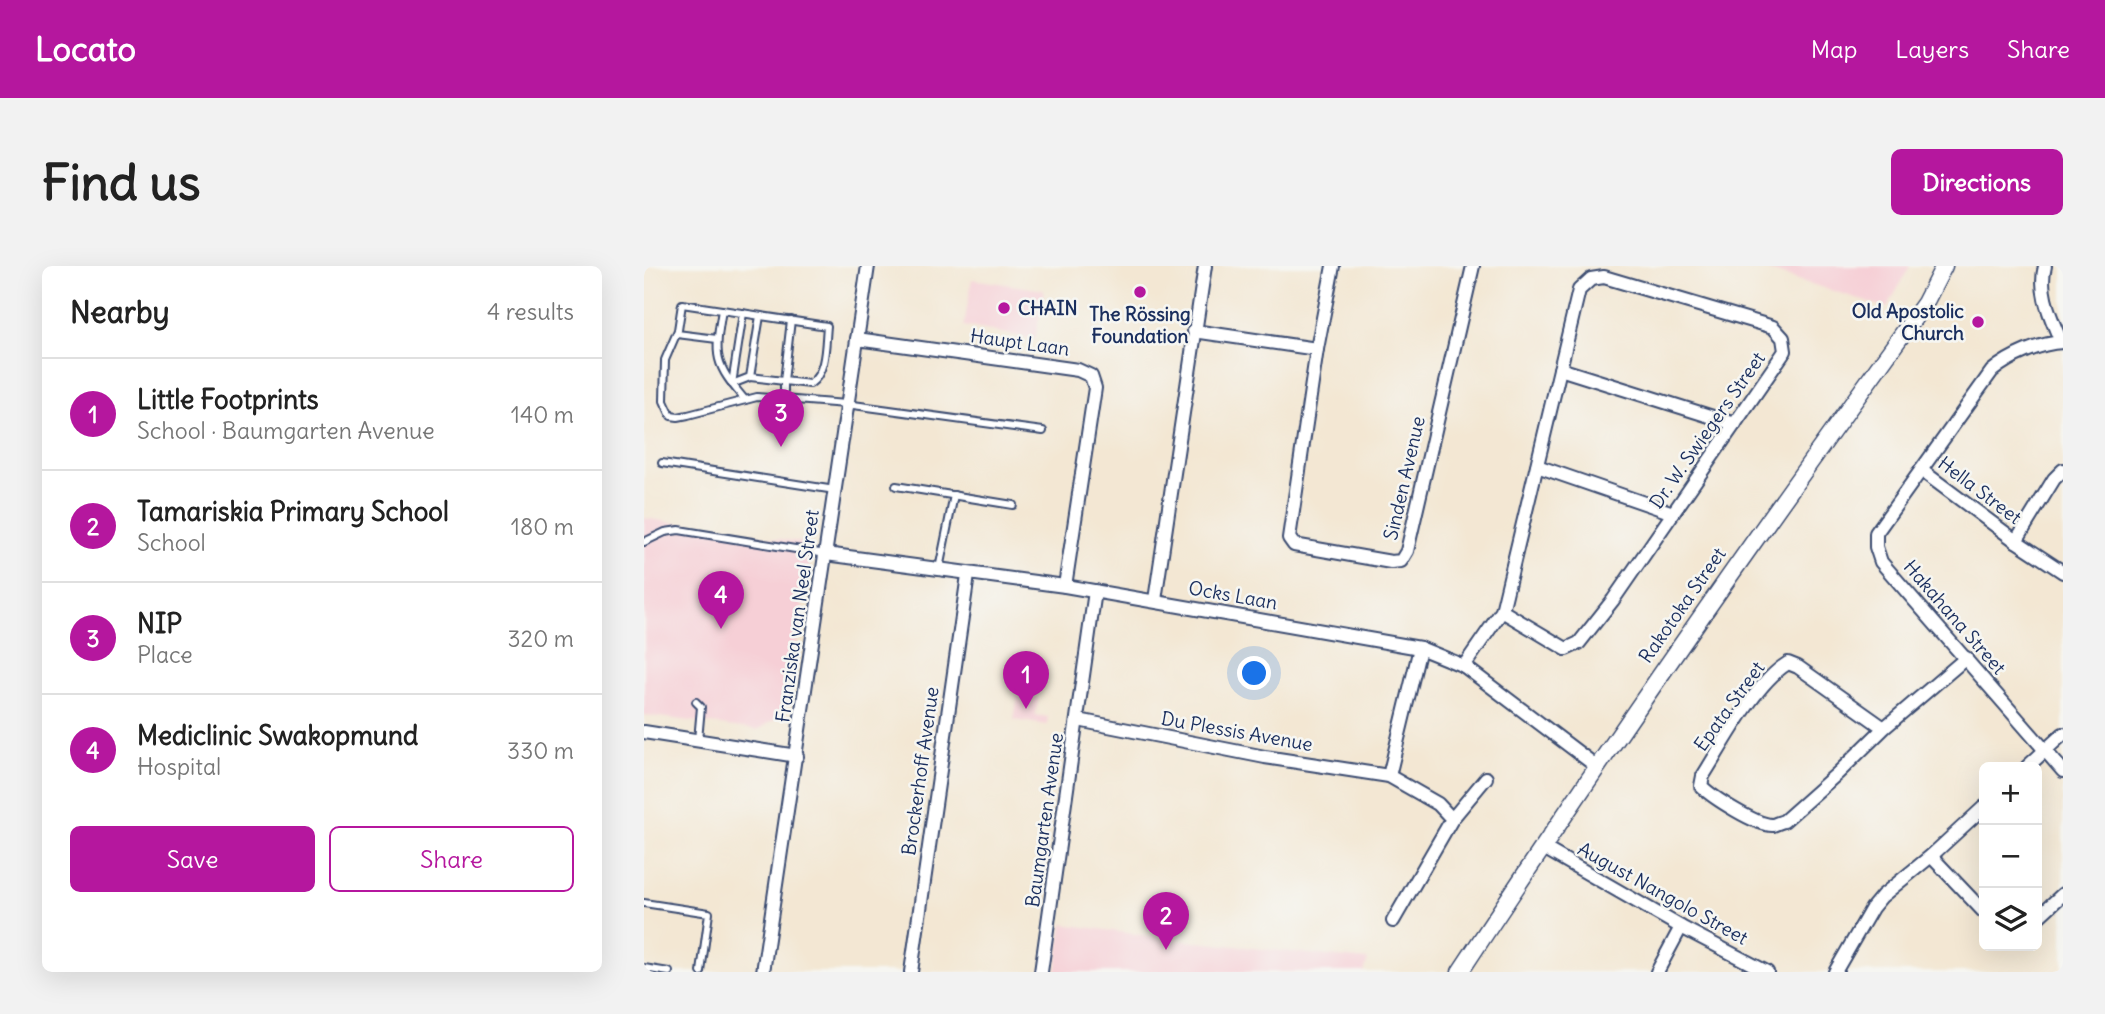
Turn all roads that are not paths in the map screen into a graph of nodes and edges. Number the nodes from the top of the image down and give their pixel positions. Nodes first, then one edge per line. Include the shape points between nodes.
1 (868, 266) edge
2 (1205, 266) edge
3 (1333, 266) edge
4 (1473, 266) edge
5 (1944, 266) edge
6 (2045, 266) edge
7 (722, 310) junction
8 (743, 313) junction
9 (760, 316) junction
10 (791, 320) junction
11 (1194, 331) junction
12 (677, 334) junction
13 (717, 339) junction
14 (857, 339) junction
15 (2062, 342) edge
16 (1317, 348) junction
17 (1560, 369) junction
18 (750, 377) junction
19 (784, 381) junction
20 (732, 384) junction
21 (745, 400) junction
22 (784, 400) junction
23 (846, 404) junction
24 (1735, 424) junction
25 (1043, 431) dead end
26 (662, 464) dead end
27 (1537, 466) junction
28 (1921, 470) junction
29 (2063, 470) edge
30 (896, 486) dead end
31 (835, 490) junction
32 (954, 495) junction
33 (1013, 505) dead end
34 (1673, 513) junction
35 (2016, 541) junction
36 (644, 542) edge
37 (826, 555) junction
38 (938, 570) junction
39 (2063, 572) edge
40 (968, 575) junction
41 (1065, 586) junction
42 (1096, 591) junction
43 (1155, 600) junction
44 (1503, 611) junction
45 (1420, 648) junction
46 (1966, 658) junction
47 (1464, 666) junction
48 (696, 702) dead end
49 (1078, 720) junction
50 (1884, 728) junction
51 (644, 732) edge
52 (2063, 734) edge
53 (698, 740) junction
54 (2046, 750) junction
55 (797, 756) junction
56 (2033, 762) edge
57 (1597, 766) junction
58 (2063, 771) edge
59 (1389, 776) junction
60 (1486, 778) dead end
61 (1979, 812) edge
62 (1452, 819) junction
63 (1542, 847) junction
64 (1931, 856) junction
65 (2063, 894) edge
66 (644, 903) edge
67 (1979, 907) edge
68 (2042, 913) edge
69 (1393, 921) dead end
70 (1681, 927) junction
71 (644, 968) edge
72 (669, 972) edge
73 (701, 972) edge
74 (763, 972) edge
75 (911, 972) edge
76 (1041, 972) edge
77 (1460, 972) edge
78 (1657, 972) edge
79 (1767, 972) edge
80 (1835, 972) edge

1 - 14 street, Franziska van Neel Street
2 - 11 street
3 - 16 street, Sinden Avenue
4 - 16 street, Sinden Avenue via 1401,561 1294,545 1289,538
5 - 57 street, Rakotoka Street via 1925,303
6 - 15 street via 2041,281 2044,298
7 - 8 lane
7 - 12 lane via 682,304
7 - 13 lane
8 - 9 lane
8 - 20 lane
9 - 10 lane
9 - 18 lane
10 - 19 lane
10 - 19 lane via 827,326 818,377 810,384
11 - 16 street
11 - 43 street
12 - 13 lane
12 - 21 lane via 666,360 664,401 671,416
13 - 20 lane via 721,370
14 - 23 street, Franziska van Neel Street
14 - 41 street, Haupt Laan via 1078,370 1091,376 1095,388
15 - 28 street, Hakahana Street via 2043,345 1992,370
17 - 24 street
17 - 24 street, Dr. W. Swiegers Street via 1579,290 1591,279 1604,277 1773,327 1783,338 1785,351
17 - 27 street, Dr. W. Swiegers Street
18 - 19 lane
18 - 20 lane
19 - 22 lane
20 - 21 lane
21 - 22 lane
22 - 23 lane
23 - 25 lane
23 - 31 street, Franziska van Neel Street
24 - 34 street, Dr. W. Swiegers Street
26 - 31 lane
27 - 34 street
27 - 44 street, Dr. W. Swiegers Street
28 - 35 street, Hella Street
28 - 46 street, Hakahana Street via 1876,533 1876,547 1881,562
29 - 35 street, Hella Street
30 - 32 lane
31 - 37 street, Franziska van Neel Street
32 - 33 lane
32 - 38 lane
34 - 44 street, Dr. W. Swiegers Street via 1613,600 1573,647 1566,649
35 - 39 street, Hella Street
36 - 37 lane via 679,530
37 - 38 street, Ocks Laan
37 - 55 street, Franziska van Neel Street
38 - 40 street, Ocks Laan
40 - 41 street, Ocks Laan
40 - 75 street, Brockerhoff Avenue
41 - 42 street, Ocks Laan
42 - 43 street, Ocks Laan
42 - 49 street, Baumgarten Avenue
43 - 45 street, Ocks Laan
44 - 47 street, Dr. W. Swiegers Street
45 - 47 street, Ocks Laan
45 - 59 street
46 - 50 street, Epata Street
46 - 54 street, Hakahana Street
47 - 57 street, Ocks Laan
48 - 53 lane via 701,707
49 - 59 street, Du Plessis Avenue
49 - 76 street, Baumgarten Avenue
50 - 50 street, Epata Street via 1788,663 1742,714 1703,776 1702,786 1761,823 1773,825 1802,805
51 - 53 street
52 - 54 street
53 - 55 street
54 - 56 street
54 - 58 street, Hakahana Street
55 - 74 street, Franziska van Neel Street
57 - 63 street, Rakotoka Street
59 - 62 street, Du Plessis Avenue via 1438,804
60 - 62 street
61 - 64 street
62 - 69 street
63 - 70 street, August Nangolo Street
63 - 77 street, Rakotoka Street
64 - 67 street
64 - 80 street via 1872,908
65 - 68 street
66 - 73 lane via 709,913
70 - 78 street
70 - 79 street, August Nangolo Street
71 - 72 lane

